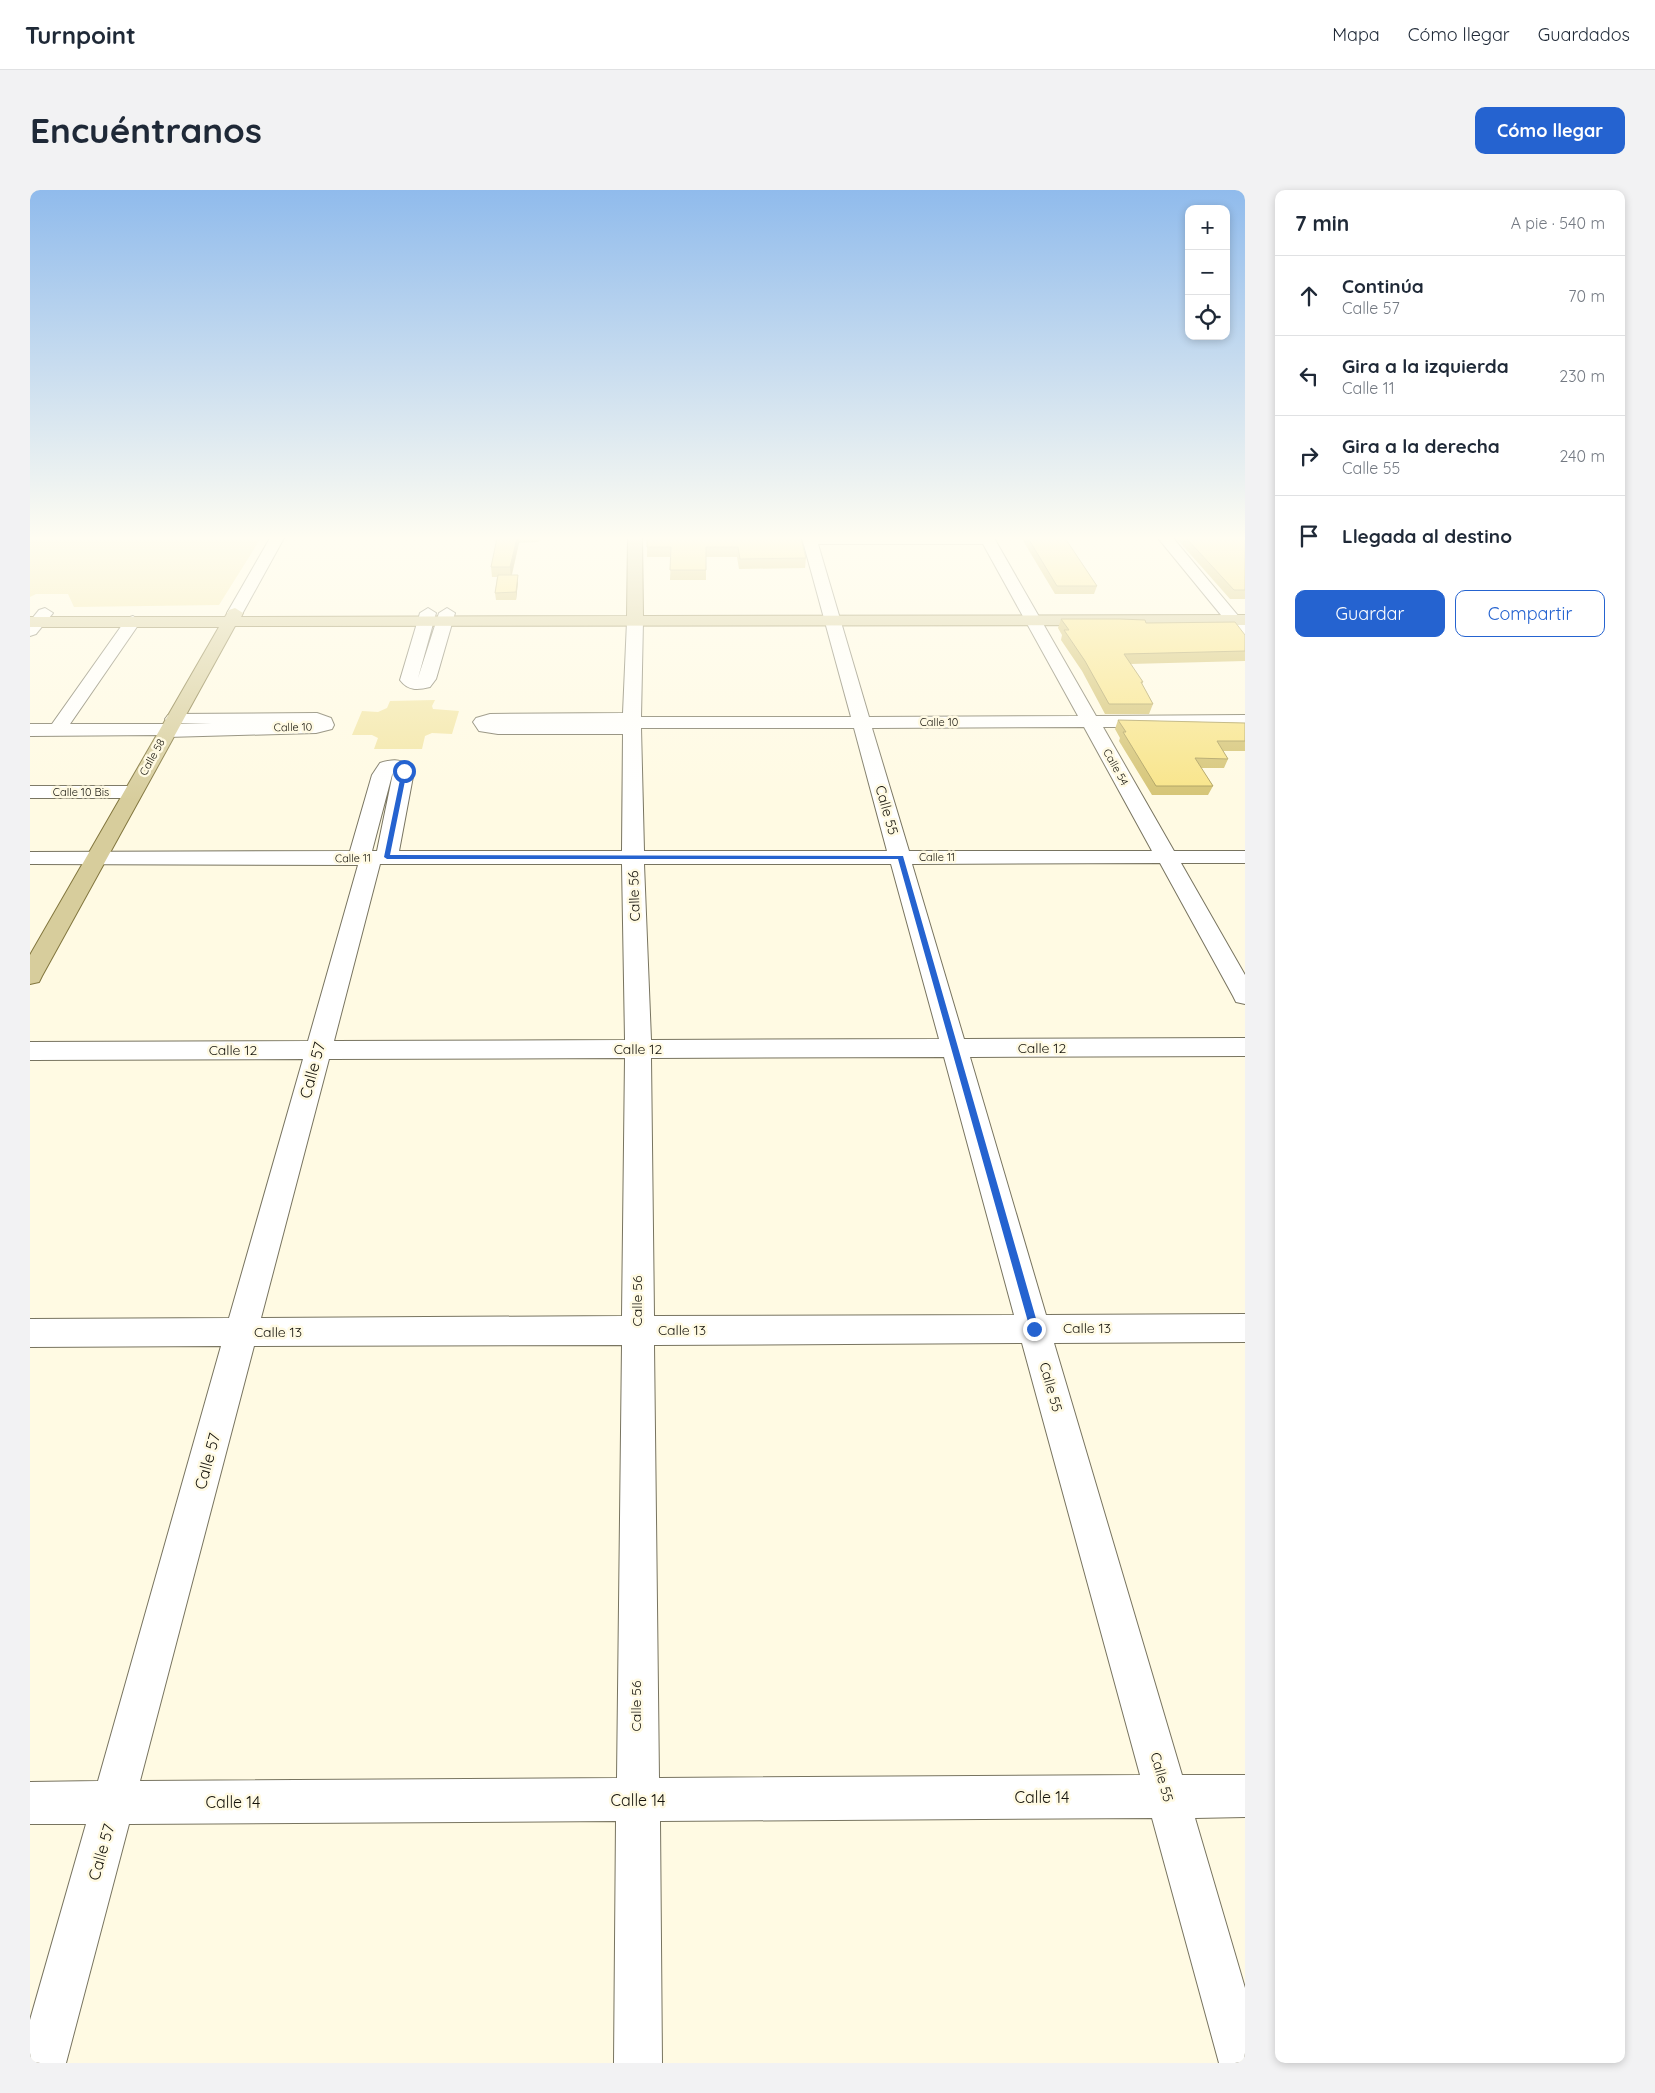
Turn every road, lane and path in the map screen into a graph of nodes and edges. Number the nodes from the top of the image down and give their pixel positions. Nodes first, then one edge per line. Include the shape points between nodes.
1 (131, 625) edge
2 (227, 625) edge
3 (425, 625) edge
4 (443, 625) edge
5 (635, 625) edge
6 (834, 625) edge
7 (1036, 625) edge
8 (1245, 721) edge
9 (862, 722) junction
10 (1090, 722) junction
11 (632, 723) junction
12 (170, 726) junction
13 (30, 730) edge
14 (57, 730) junction
15 (30, 792) edge
16 (132, 792) junction
17 (633, 857) junction
18 (1166, 857) junction
19 (1245, 857) edge
20 (30, 858) edge
21 (96, 858) junction
22 (372, 858) junction
23 (900, 858) junction
24 (30, 976) edge
25 (1245, 996) edge
26 (1245, 1047) edge
27 (955, 1048) junction
28 (638, 1049) junction
29 (317, 1050) junction
30 (30, 1051) edge
31 (1245, 1328) edge
32 (1034, 1329) junction
33 (637, 1330) junction
34 (242, 1332) junction
35 (30, 1333) edge
36 (1168, 1796) junction
37 (1245, 1796) edge
38 (636, 1800) junction
39 (114, 1803) junction
40 (30, 1804) edge
41 (42, 2063) edge
42 (638, 2063) edge
43 (1243, 2063) edge

1 - 14 street
2 - 12 main road, Calle 58
3 - 4 street via 409,680 413,684 424,683 427,679
5 - 11 street, Calle 56
6 - 9 street, Calle 55
7 - 10 street, Calle 54
8 - 10 street, Calle 10
9 - 10 street, Calle 10
9 - 11 street, Calle 10
9 - 23 street, Calle 55
10 - 18 street, Calle 54
11 - 11 street, Calle 10 via 490,719 482,722 486,727 498,728
11 - 17 street, Calle 56
12 - 12 street, Calle 10 via 316,727 325,725 325,722 317,718
12 - 14 street, Calle 10
12 - 16 main road, Calle 58
13 - 14 street, Calle 10
15 - 16 street, Calle 10 Bis
16 - 21 main road, Calle 58
17 - 22 street, Calle 11
17 - 23 street, Calle 11
17 - 28 street, Calle 56
18 - 19 street, Calle 11
18 - 23 street, Calle 11
18 - 25 street, Calle 54
20 - 21 street, Calle 11
21 - 22 street, Calle 11
21 - 24 main road, Calle 58
22 - 29 street, Calle 57
23 - 27 street, Calle 55
26 - 27 street, Calle 12
27 - 28 street, Calle 12
27 - 32 street, Calle 55
28 - 29 street, Calle 12
28 - 33 street, Calle 56
29 - 30 street, Calle 12
29 - 34 street, Calle 57
31 - 32 street, Calle 13
32 - 33 street, Calle 13
32 - 36 street, Calle 55
33 - 34 street, Calle 13
33 - 38 street, Calle 56
34 - 35 street, Calle 13
34 - 39 street, Calle 57
36 - 37 street, Calle 14
36 - 38 street, Calle 14
36 - 43 street, Calle 55
38 - 39 street, Calle 14
38 - 42 street, Calle 56
39 - 40 street, Calle 14
39 - 41 street, Calle 57

